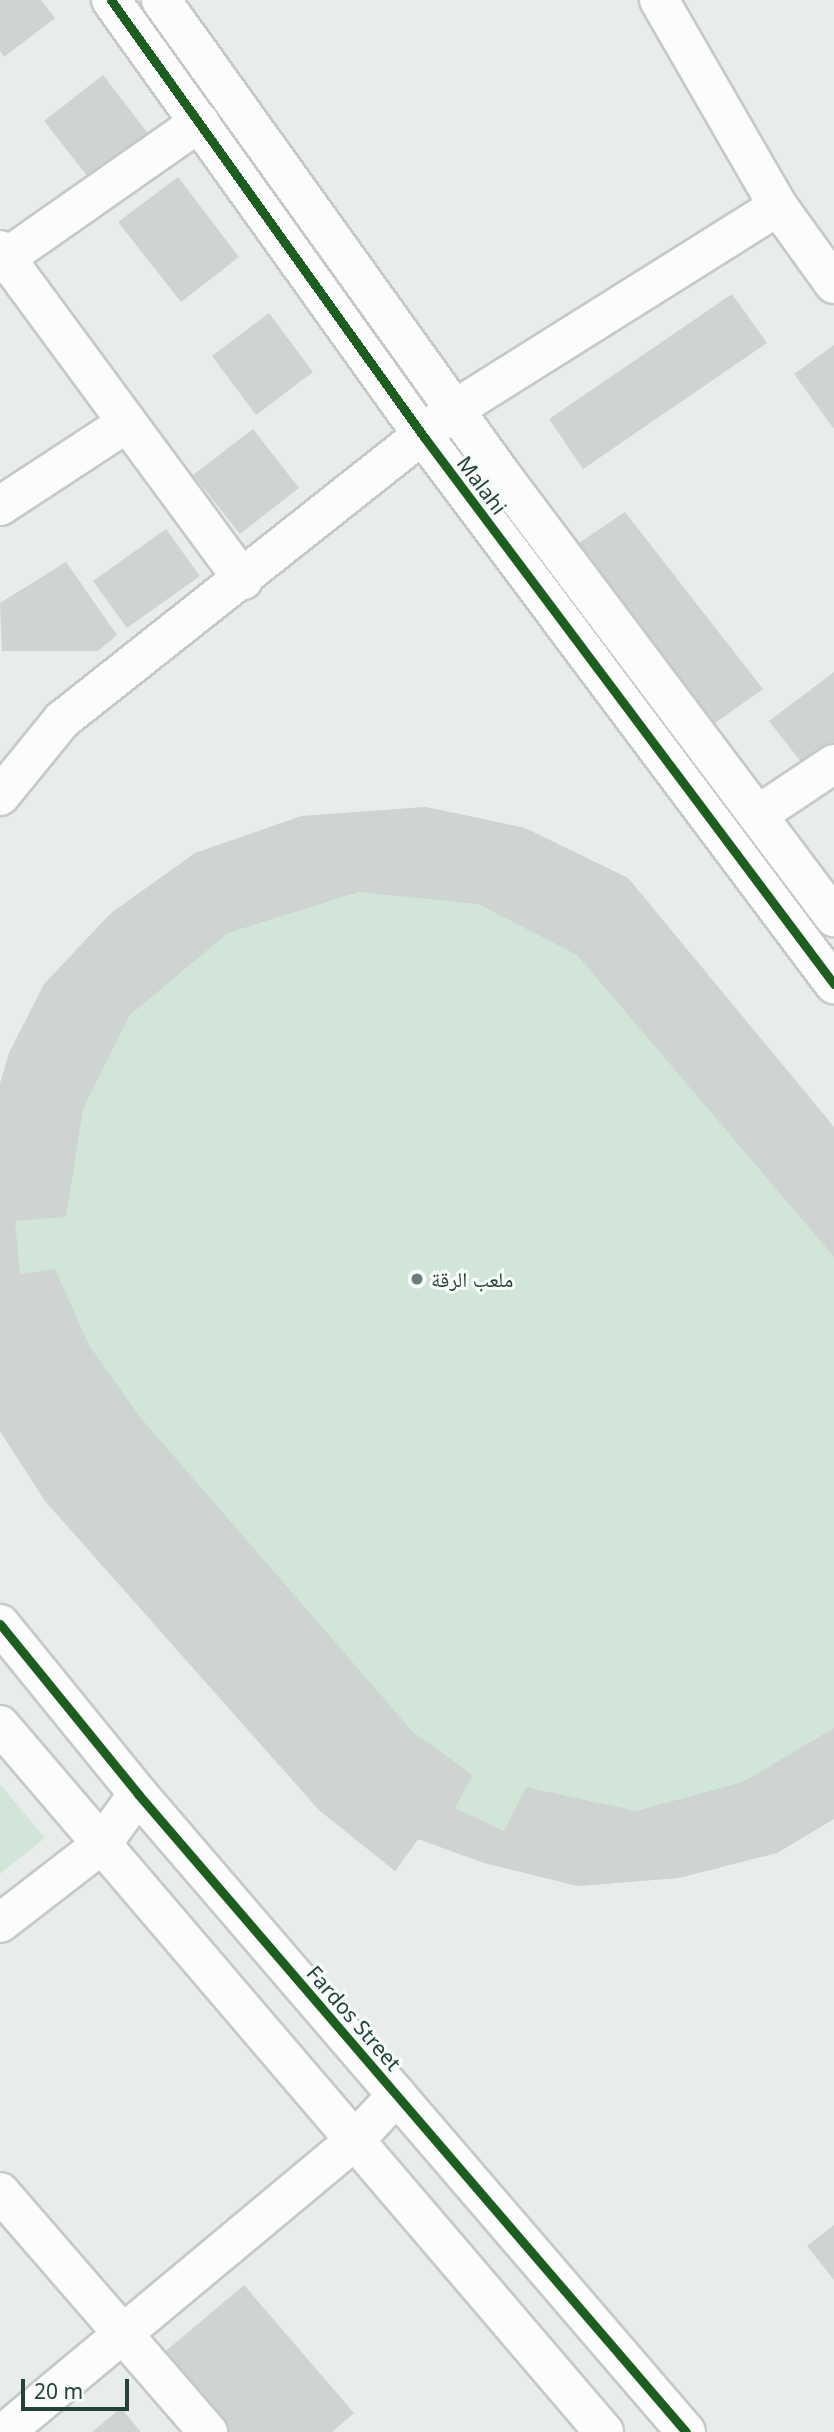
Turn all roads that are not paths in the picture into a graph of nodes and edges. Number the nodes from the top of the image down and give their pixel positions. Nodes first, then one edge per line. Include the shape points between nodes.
1 (111, 0) edge
2 (161, 0) edge
3 (659, 0) edge
4 (200, 122) junction
5 (778, 206) junction
6 (2, 256) edge
7 (834, 284) edge
8 (455, 409) junction
9 (127, 423) junction
10 (424, 437) junction
11 (0, 506) edge
12 (243, 580) junction
13 (834, 764) edge
14 (3, 783) edge
15 (759, 814) junction
16 (834, 917) edge
17 (834, 984) edge
18 (0, 1625) edge
19 (0, 1725) edge
20 (138, 1794) junction
21 (101, 1845) junction
22 (0, 1923) edge
23 (397, 2095) junction
24 (354, 2141) junction
25 (0, 2192) edge
26 (123, 2334) junction
27 (5, 2432) edge
28 (208, 2432) edge
29 (604, 2432) edge
30 (686, 2432) edge

1 - 4 street, Malahi
2 - 8 street, Malahi
3 - 5 street
4 - 6 street
4 - 10 street, Malahi
5 - 7 street
5 - 8 street
6 - 9 street
8 - 10 street
8 - 15 street, Malahi
9 - 11 street
9 - 12 street
10 - 12 street
10 - 17 street, Malahi
12 - 14 street via 62,720
13 - 15 street
15 - 16 street, Malahi
18 - 20 street, Fardos Street
19 - 21 street
20 - 21 street
20 - 23 street, Fardos Street
21 - 22 street
21 - 24 street
23 - 24 street
23 - 30 street, Fardos Street
24 - 26 street
24 - 29 street
25 - 26 street
26 - 27 street
26 - 28 street

